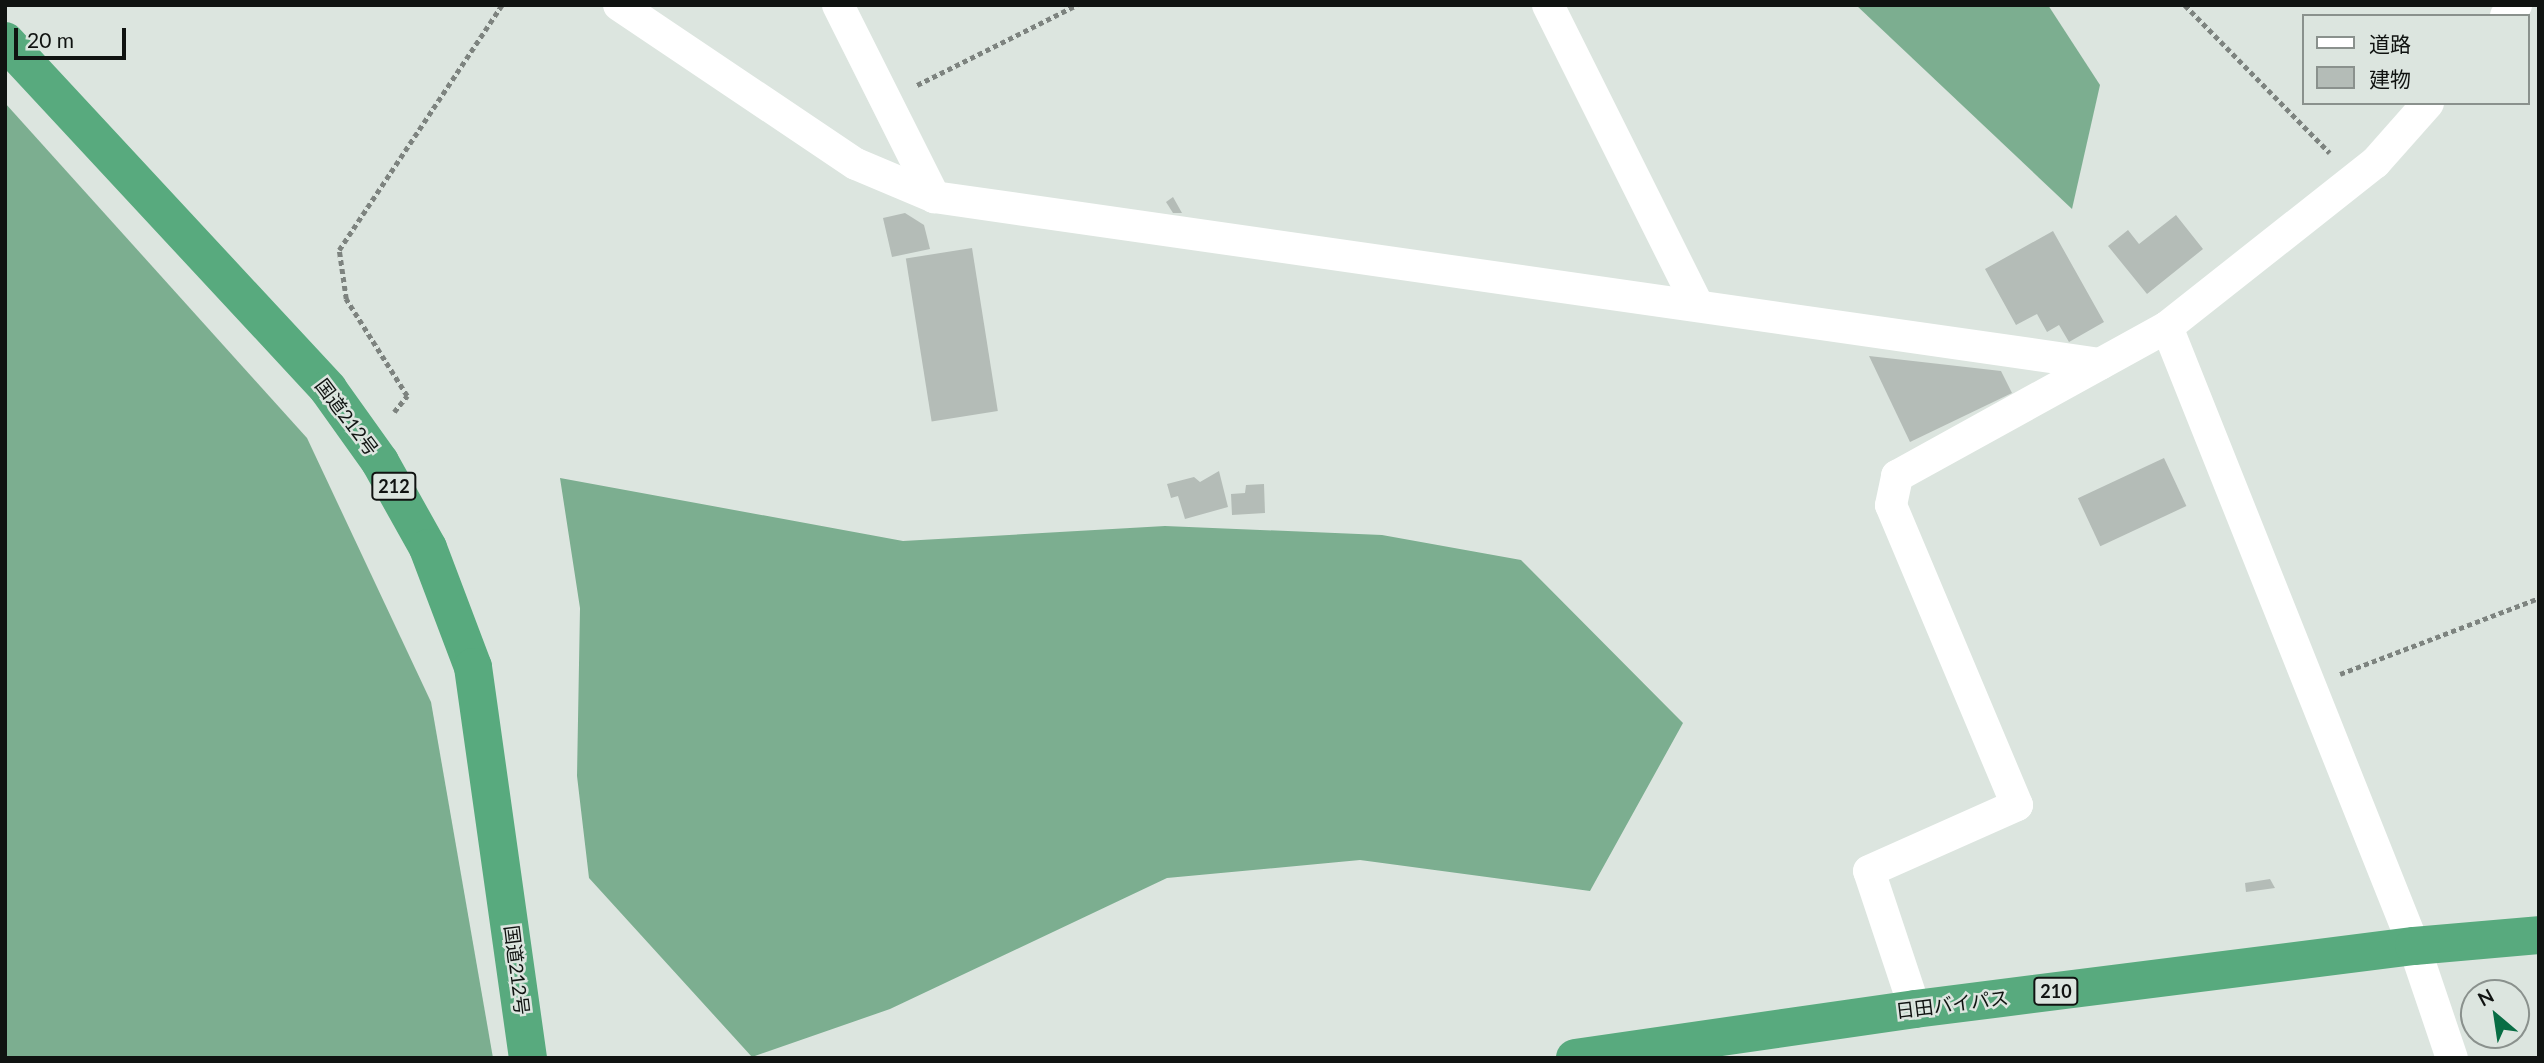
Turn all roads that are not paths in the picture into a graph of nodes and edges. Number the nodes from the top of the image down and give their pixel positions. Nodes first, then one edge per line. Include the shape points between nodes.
1 (619, 5) edge
2 (838, 5) edge
3 (1548, 5) edge
4 (5, 41) edge
5 (2426, 105) edge
6 (934, 197) junction
7 (1698, 306) junction
8 (2167, 327) junction
9 (2100, 364) junction
10 (2539, 935) edge
11 (2414, 946) junction
12 (1915, 1009) junction
13 (528, 1058) edge
14 (1575, 1058) edge
15 (2452, 1058) edge

1 - 6 street via 856,164
2 - 6 street
3 - 7 street
4 - 13 highway, 国道212号 / 212 via 328,389 380,462 428,548 473,667
5 - 8 street via 2355,179
6 - 7 street
7 - 9 street
8 - 9 street
8 - 11 street
9 - 12 street via 1897,476 1891,505 2017,805 1869,871
10 - 11 highway, 日田バイパス / 210
11 - 12 highway, 日田バイパス / 210
11 - 15 street
12 - 14 highway, 日田バイパス / 210

